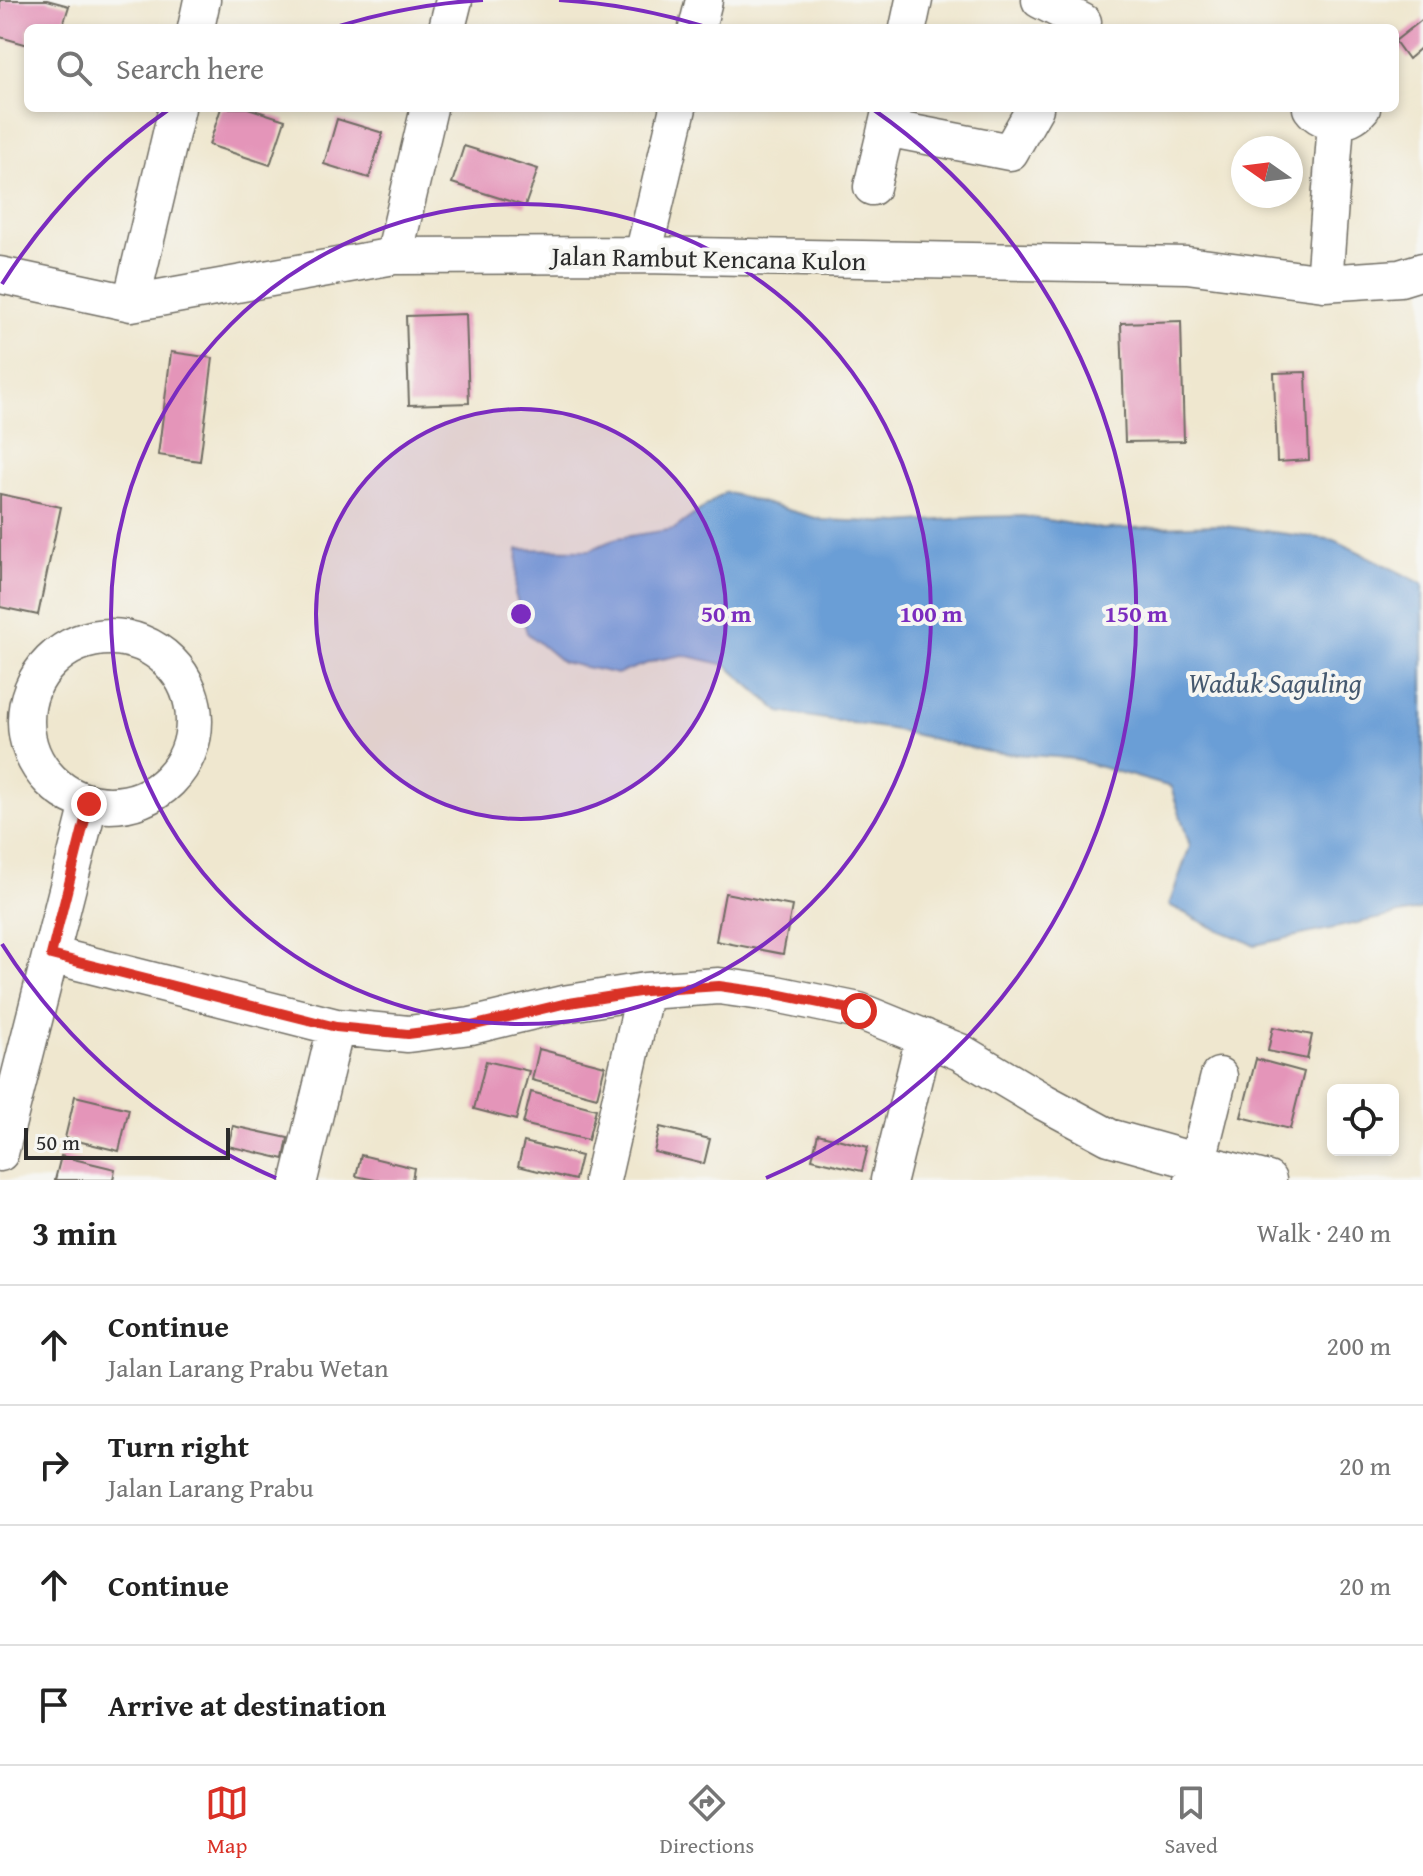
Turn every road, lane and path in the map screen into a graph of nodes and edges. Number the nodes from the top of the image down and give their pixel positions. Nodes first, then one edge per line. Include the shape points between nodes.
1 (202, 0) edge
2 (454, 0) edge
3 (704, 0) edge
4 (914, 0) edge
5 (1040, 0) edge
6 (197, 24) edge
7 (448, 24) edge
8 (698, 24) edge
9 (909, 24) edge
10 (1082, 24) edge
11 (176, 112) edge
12 (428, 112) edge
13 (677, 112) edge
14 (1033, 112) edge
15 (1336, 113) edge
16 (888, 118) edge
17 (872, 187) dead end
18 (643, 255) junction
19 (394, 256) junction
20 (1423, 271) edge
21 (0, 275) edge
22 (1324, 283) junction
23 (131, 303) junction
24 (14, 695) edge
25 (15, 749) edge
26 (89, 804) junction
27 (51, 955) junction
28 (645, 991) junction
29 (336, 1027) junction
30 (924, 1037) junction
31 (1219, 1076) dead end
32 (0, 1153) edge
33 (1196, 1171) edge
34 (299, 1180) edge
35 (602, 1180) edge
36 (889, 1180) edge
37 (1268, 1180) edge

1 - 6 street
2 - 7 street
3 - 8 street
4 - 9 street
5 - 10 street
11 - 23 street
12 - 19 street
13 - 18 street
14 - 16 street via 1010,152
15 - 22 street
16 - 17 street
18 - 19 street, Jalan Rambut Kencana Kulon
18 - 22 street, Jalan Rambut Kencana Kulon via 1187,265
19 - 23 street, Jalan Rambut Kencana Kulon
20 - 22 street, Jalan Rambut Kencana Kulon via 1400,278
21 - 23 street, Jalan Rambut Kencana Kulon
24 - 25 street
24 - 26 street via 81,640 120,636 157,649 184,678 195,716 188,755 164,787 129,804
25 - 26 street via 64,793
26 - 27 street
27 - 29 street
27 - 32 street
28 - 29 street via 408,1034
28 - 30 street via 719,986 776,994 859,1011
28 - 35 street
29 - 34 street
30 - 33 street via 1109,1137
30 - 36 street
31 - 33 street
33 - 37 street

